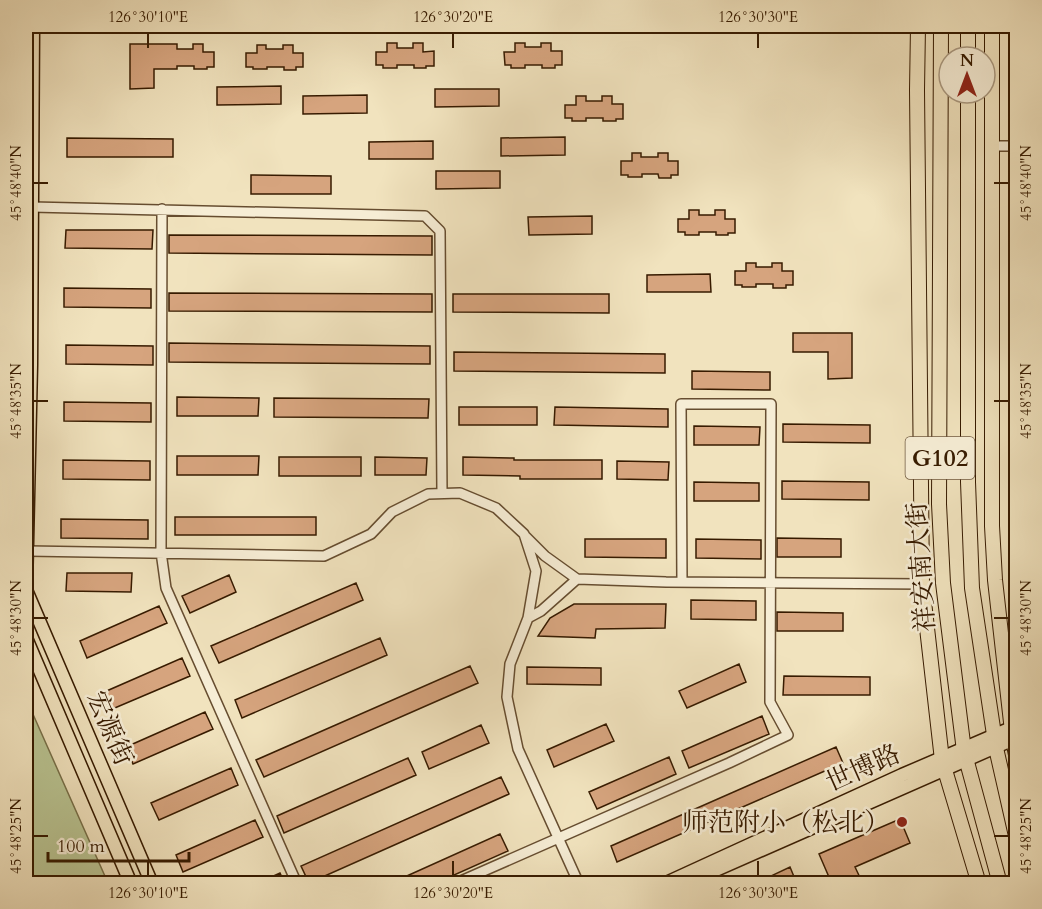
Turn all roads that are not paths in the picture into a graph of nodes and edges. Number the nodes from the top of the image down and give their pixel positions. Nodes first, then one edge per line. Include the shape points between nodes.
1 (33, 26) edge
2 (918, 26) edge
3 (941, 26) edge
4 (968, 26) edge
5 (992, 26) edge
6 (968, 45) edge
7 (968, 105) edge
8 (993, 146) junction
9 (1017, 146) edge
10 (32, 207) junction
11 (162, 209) junction
12 (28, 365) edge
13 (442, 492) junction
14 (524, 534) junction
15 (28, 551) junction
16 (161, 552) junction
17 (577, 579) junction
18 (682, 582) junction
19 (769, 582) junction
20 (922, 584) junction
21 (26, 588) edge
22 (30, 615) edge
23 (528, 618) junction
24 (26, 638) edge
25 (1015, 733) edge
26 (994, 742) junction
27 (965, 755) junction
28 (1017, 755) edge
29 (943, 764) junction
30 (1017, 836) edge
31 (559, 838) junction
32 (131, 884) edge
33 (153, 884) edge
34 (297, 884) edge
35 (454, 884) edge
36 (579, 884) edge
37 (664, 884) edge
38 (684, 884) edge
39 (978, 884) edge
40 (1000, 884) edge

1 - 10 main road, 宏源街
2 - 20 highway
3 - 27 highway, 祥安南大街 / G102 via 939,504 943,583
4 - 6 highway
5 - 8 highway
7 - 26 highway, 祥安南大街 / G102 via 970,543
8 - 9 street
8 - 25 highway via 992,526
10 - 11 street
10 - 12 main road, 宏源街
11 - 13 street via 425,216 440,231
11 - 16 street
12 - 15 main road, 宏源街
13 - 14 street via 460,494 496,508
13 - 16 street via 428,494 392,512 371,534 324,556
14 - 17 street via 545,556
14 - 23 street via 536,571
15 - 16 street
15 - 21 main road, 宏源街
16 - 34 street via 166,588
17 - 18 street
17 - 23 street
18 - 19 street
18 - 19 street via 681,404 771,404
19 - 20 street
19 - 31 street via 770,702 788,735
20 - 29 highway
21 - 22 main road, 宏源街
22 - 33 main road, 宏源街
23 - 31 street via 510,664 507,697 518,749
24 - 32 main road, 宏源街
25 - 26 main road, 世博路
25 - 28 highway
26 - 27 main road, 世博路
26 - 30 highway, 祥安南大街 / G102
27 - 29 main road, 世博路
27 - 40 highway, 祥安南大街 / G102
29 - 37 main road, 世博路
29 - 38 main road, 世博路
29 - 39 highway
31 - 35 street
31 - 36 street

